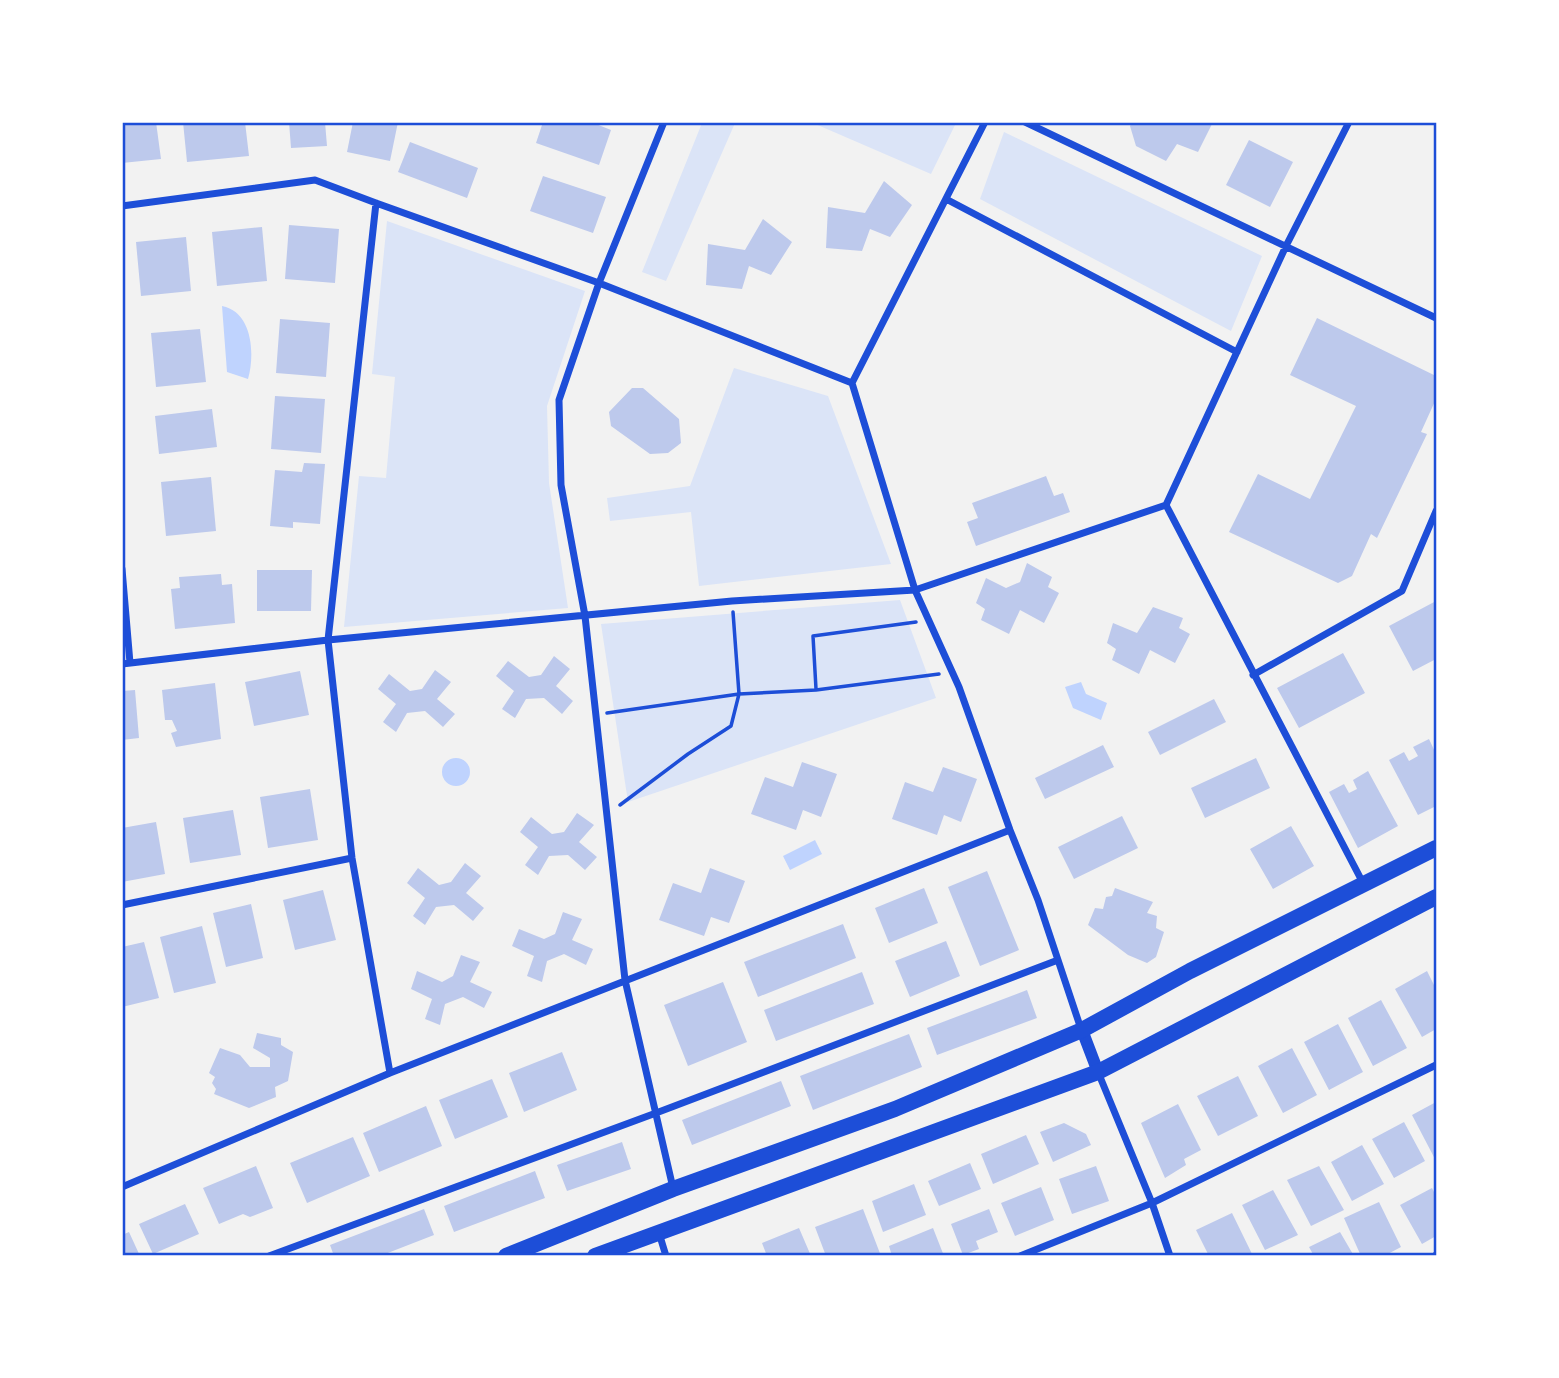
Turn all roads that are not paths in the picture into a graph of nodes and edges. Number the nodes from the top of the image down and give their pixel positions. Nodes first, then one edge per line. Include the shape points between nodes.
1 (664, 122) edge
2 (985, 122) edge
3 (1026, 122) edge
4 (1349, 122) edge
5 (946, 199) junction
6 (376, 203) junction
7 (122, 206) edge
8 (1286, 246) junction
9 (599, 283) junction
10 (1437, 318) edge
11 (1237, 352) junction
12 (852, 383) junction
13 (1166, 505) junction
14 (1437, 511) edge
15 (122, 569) edge
16 (915, 590) junction
17 (585, 616) junction
18 (328, 640) junction
19 (126, 663) edge
20 (1253, 675) junction
21 (1010, 830) junction
22 (1437, 848) edge
23 (352, 858) junction
24 (1364, 884) junction
25 (1437, 897) edge
26 (122, 905) edge
27 (1058, 960) junction
28 (625, 979) junction
29 (1082, 1030) junction
30 (1437, 1065) edge
31 (1098, 1072) junction
32 (390, 1073) junction
33 (656, 1113) junction
34 (122, 1187) edge
35 (673, 1189) junction
36 (1152, 1203) junction
37 (659, 1233) junction
38 (269, 1255) edge
39 (506, 1255) edge
40 (595, 1255) edge
41 (666, 1255) edge
42 (1020, 1255) edge
43 (1170, 1255) edge

1 - 9 street
2 - 5 street
3 - 8 street
4 - 8 street
5 - 11 street
5 - 12 street
6 - 7 street via 315,180
6 - 9 street
6 - 18 street
8 - 10 street
8 - 11 street
9 - 12 street
9 - 17 street via 559,400 561,485
11 - 13 street
12 - 16 street
13 - 16 street
13 - 20 street
14 - 20 street via 1402,591
15 - 19 street
16 - 17 street
16 - 21 street via 952,672
17 - 18 street
17 - 28 street
18 - 19 street
18 - 23 street
20 - 24 street
21 - 27 street
21 - 28 street
22 - 24 main road
23 - 26 street
23 - 32 street
24 - 29 main road
25 - 31 main road
27 - 29 street
27 - 33 street
28 - 32 street
28 - 33 street
29 - 31 street
29 - 35 main road via 895,1109
30 - 36 street
31 - 36 street
31 - 37 main road
32 - 34 street
33 - 35 street
33 - 38 street
35 - 39 main road
36 - 42 street
36 - 43 street
37 - 40 main road
37 - 41 street

